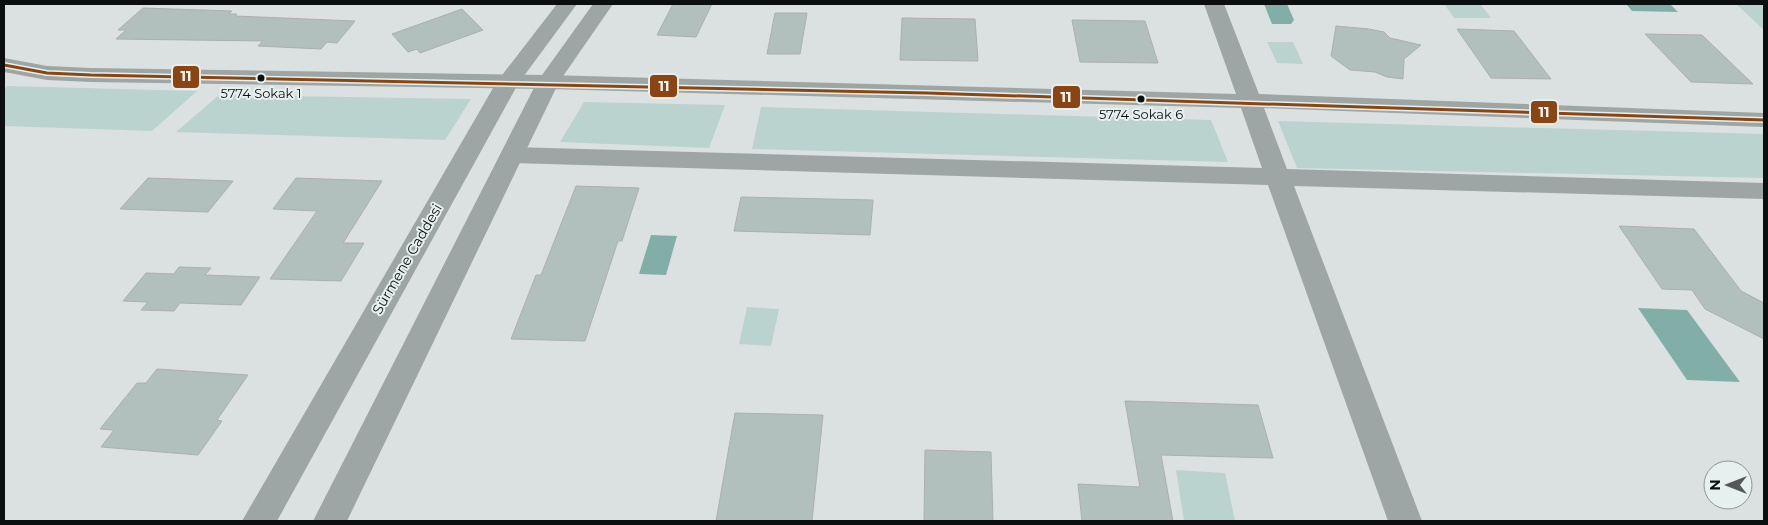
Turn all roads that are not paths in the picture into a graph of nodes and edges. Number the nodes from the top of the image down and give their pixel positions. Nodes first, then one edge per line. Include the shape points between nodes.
1 (566, 4) edge
2 (603, 4) edge
3 (1214, 4) edge
4 (4, 65) edge
5 (548, 82) junction
6 (507, 83) junction
7 (1250, 101) junction
8 (1764, 120) edge
9 (512, 155) junction
10 (1278, 177) junction
11 (1764, 191) edge
12 (259, 521) edge
13 (330, 521) edge
14 (1405, 521) edge

1 - 6 street, Sürmene Caddesi
2 - 5 street
3 - 7 street
4 - 6 street via 47,73 91,75
5 - 6 street
5 - 7 street
5 - 9 street
6 - 12 street, Sürmene Caddesi
7 - 8 street
7 - 10 street
9 - 10 street
9 - 13 street
10 - 11 street
10 - 14 street

